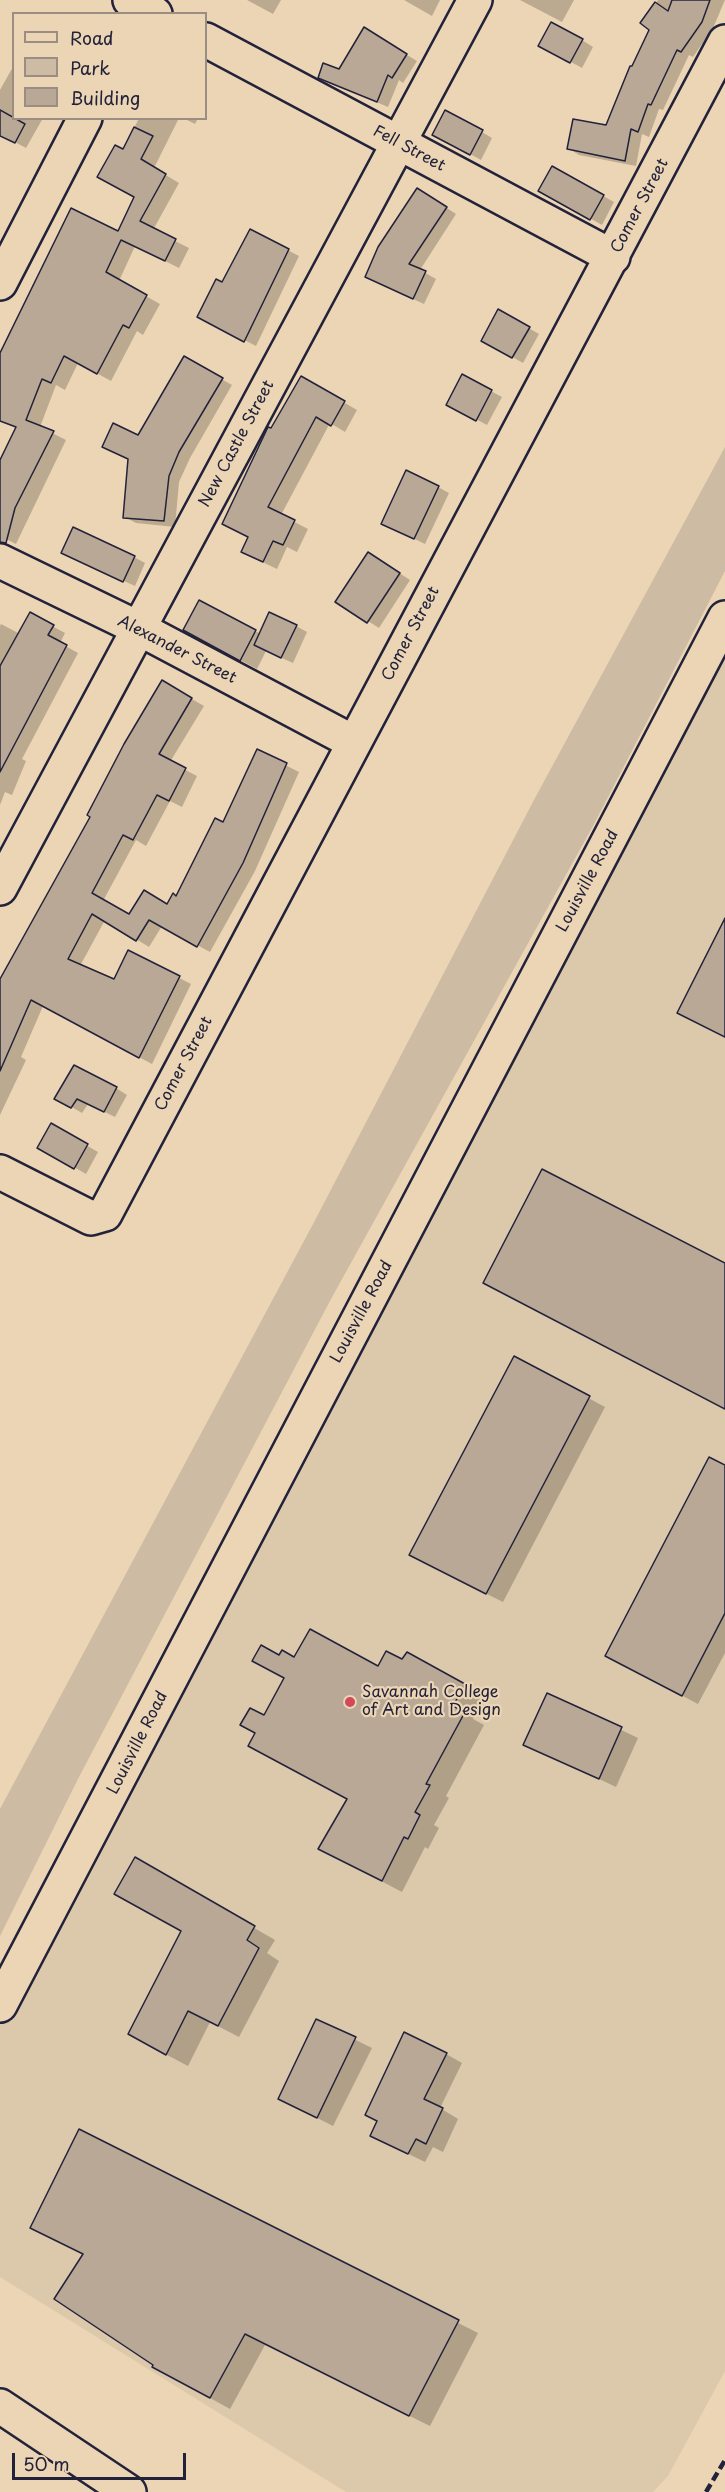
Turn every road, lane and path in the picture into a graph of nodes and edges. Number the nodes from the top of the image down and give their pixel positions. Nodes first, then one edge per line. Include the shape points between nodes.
1 (475, 0) edge
2 (207, 41) edge
3 (725, 42) edge
4 (84, 120) edge
5 (399, 144) junction
6 (613, 257) junction
7 (0, 283) edge
8 (0, 561) edge
9 (725, 618) edge
10 (138, 628) junction
11 (353, 742) junction
12 (0, 888) edge
13 (0, 1172) edge
14 (0, 2005) edge
15 (0, 2406) edge
16 (129, 2492) edge

1 - 5 main road, New Castle Street
2 - 5 main road, Fell Street
3 - 6 main road, Comer Street
4 - 7 main road
5 - 6 main road, Fell Street
5 - 10 main road, New Castle Street
6 - 11 main road, Comer Street
8 - 10 main road, Alexander Street
9 - 14 main road, Louisville Road
10 - 11 main road, Alexander Street
10 - 12 main road, New Castle Street
11 - 13 main road, Comer Street via 105,1214 91,1218
15 - 16 main road

